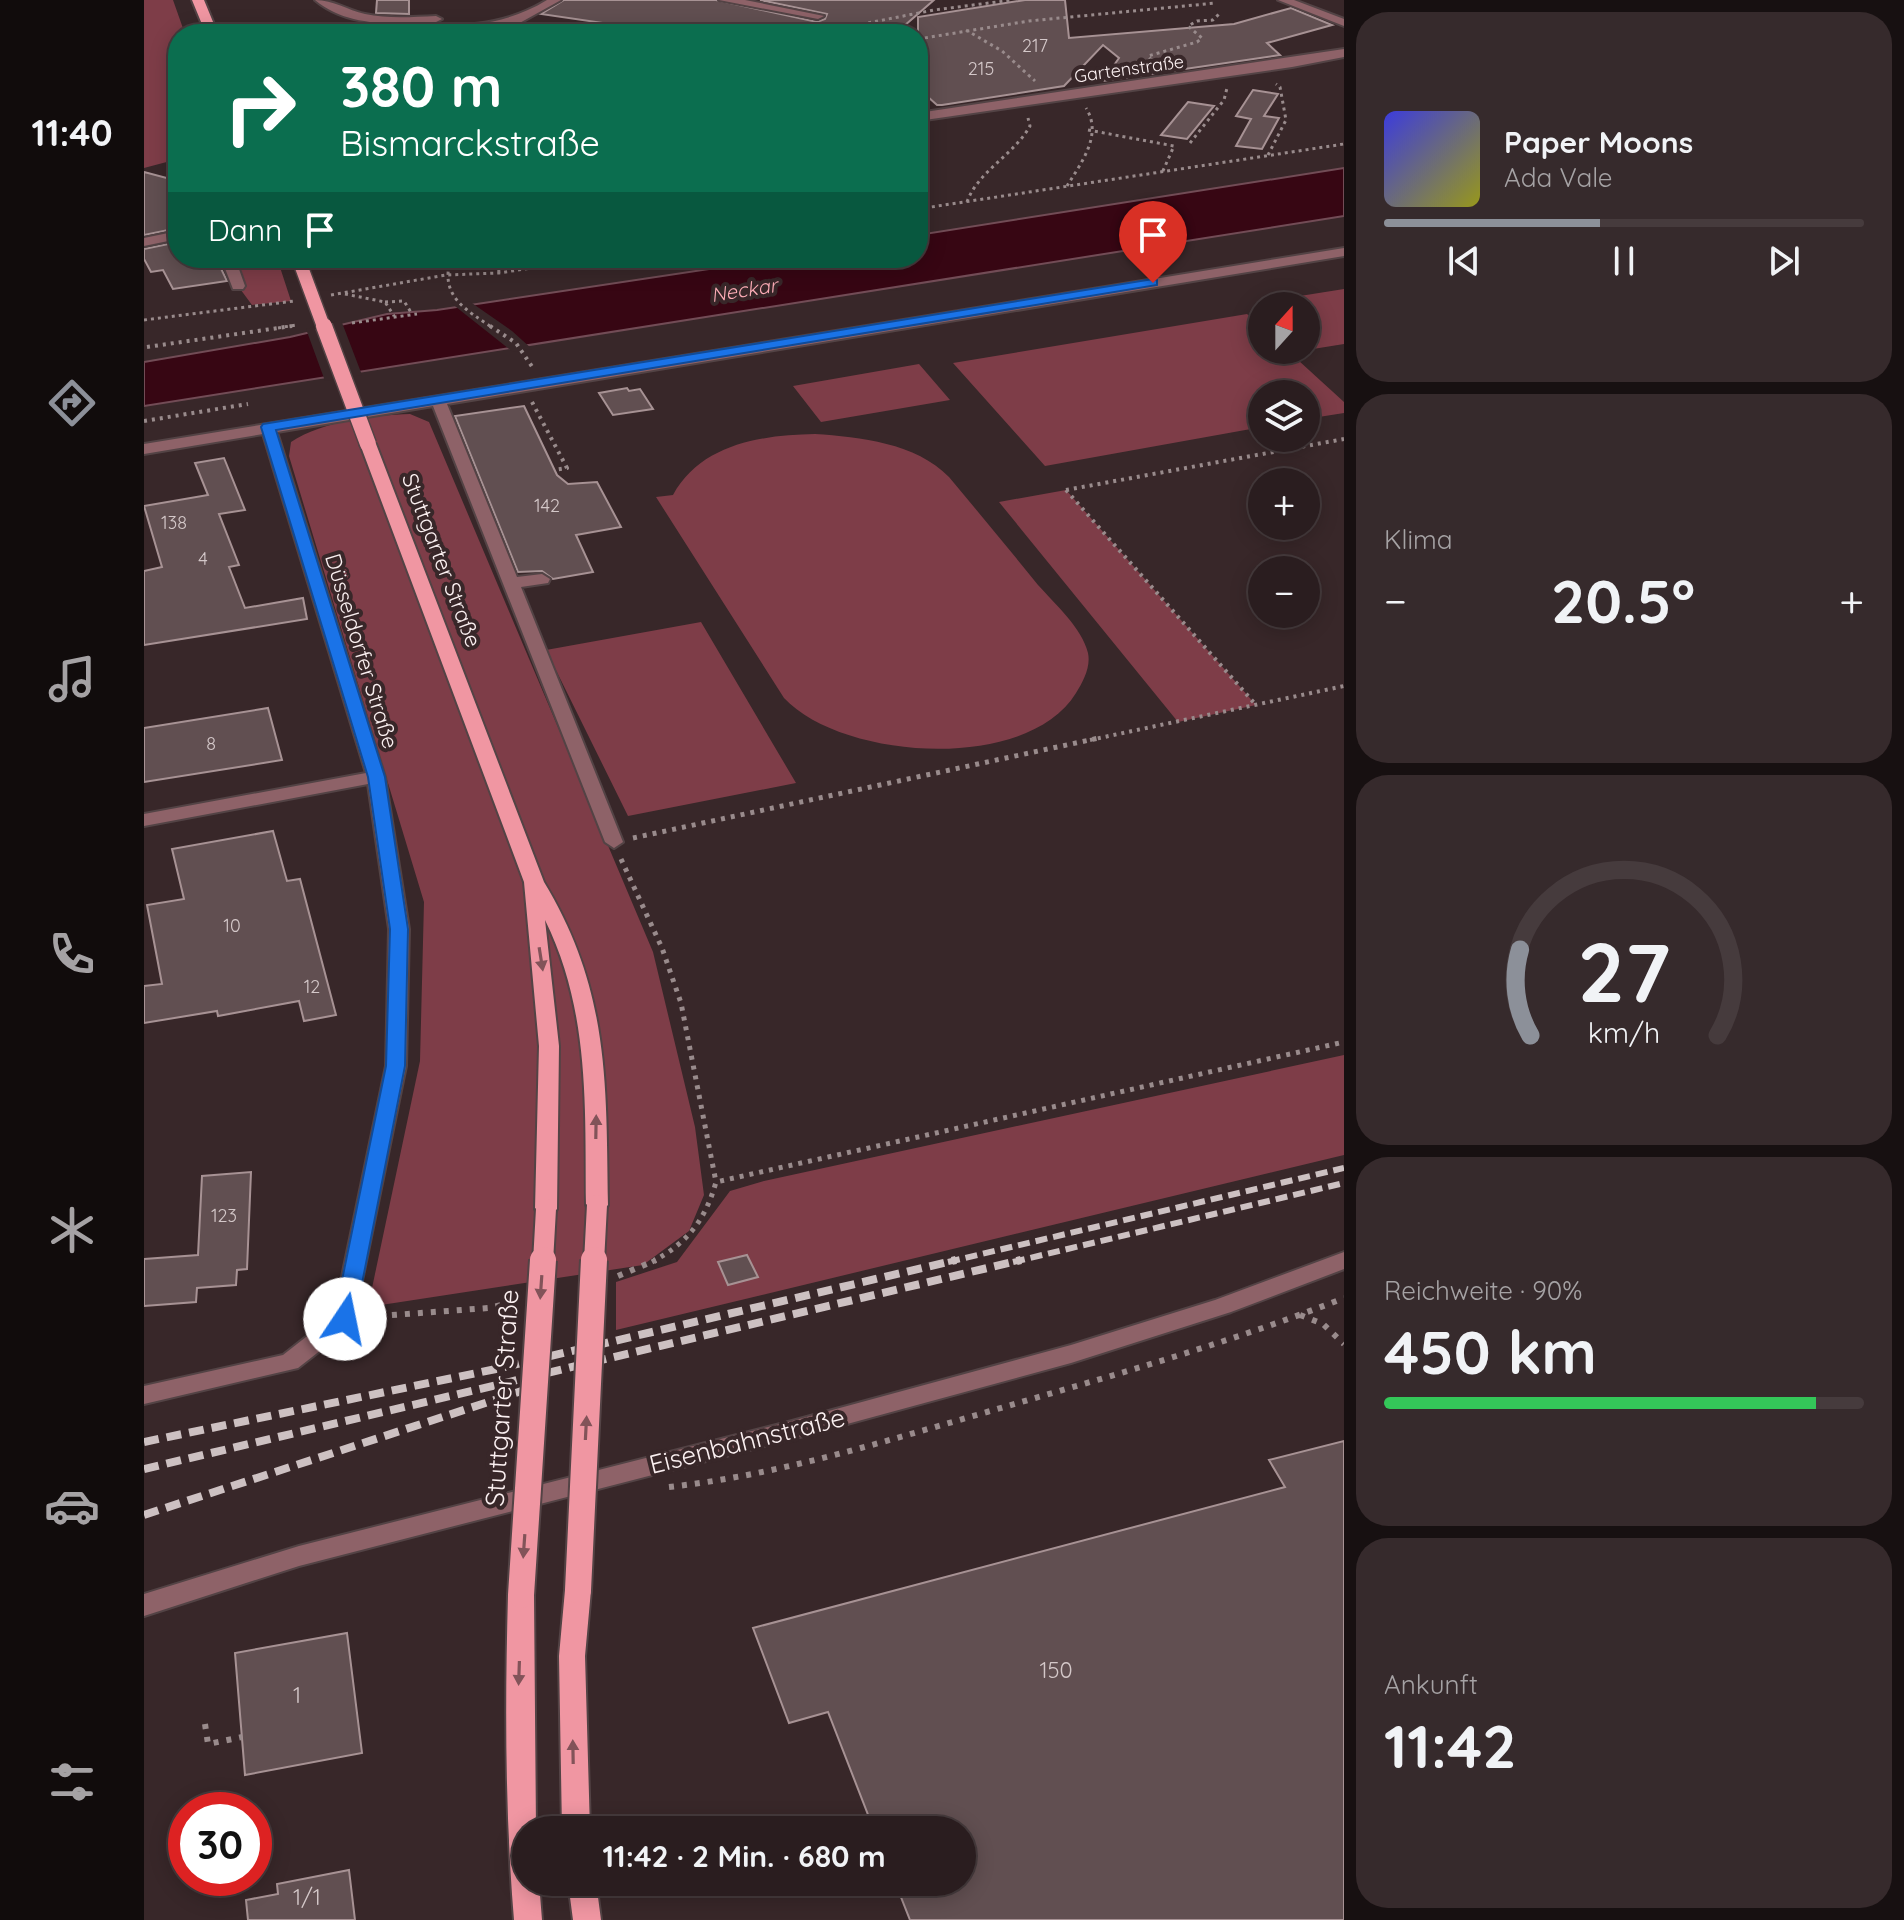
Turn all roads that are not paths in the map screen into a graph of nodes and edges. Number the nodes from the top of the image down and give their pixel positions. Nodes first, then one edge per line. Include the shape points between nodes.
1 (198, 0) edge
2 (321, 0) edge
3 (555, 0) edge
4 (725, 0) edge
5 (1284, 0) edge
6 (818, 16) dead end
7 (436, 23) edge
8 (1344, 23) edge
9 (208, 24) edge
10 (460, 24) edge
11 (512, 24) edge
12 (1344, 53) edge
13 (928, 116) edge
14 (168, 237) edge
15 (144, 242) edge
16 (1344, 252) edge
17 (232, 268) edge
18 (302, 268) edge
19 (238, 286) dead end
20 (438, 400) junction
21 (268, 427) junction
22 (144, 449) edge
23 (542, 579) dead end
24 (510, 583) junction
25 (376, 777) junction
26 (144, 820) edge
27 (614, 842) road end
28 (534, 882) junction
29 (1340, 1268) edge
30 (144, 1395) edge
31 (144, 1605) edge
32 (576, 1816) edge
33 (584, 1896) edge
34 (528, 1920) edge
35 (587, 1920) edge

1 - 9 main road
2 - 7 street via 356,18
3 - 11 street
4 - 6 street
5 - 8 street
7 - 10 street
12 - 13 street, Gartenstraße
14 - 15 street
16 - 20 street
17 - 19 street
18 - 28 main road, Stuttgarter Straße, bridge
20 - 21 street
20 - 24 street
21 - 22 street
21 - 25 street, Düsseldorfer Straße
23 - 24 street
24 - 27 street
25 - 26 street
25 - 30 street, Düsseldorfer Straße via 399,929 396,1066 345,1319 290,1362
32 -> 28 main road, Stuttgarter Straße, bridge via 572,1672 597,1205 595,1070 572,963 553,911
28 -> 34 main road, Stuttgarter Straße, bridge via 550,1058 546,1209 521,1595 517,1763
29 - 31 street, Eisenbahnstraße via 1071,1354 299,1556
33 - 35 main road

